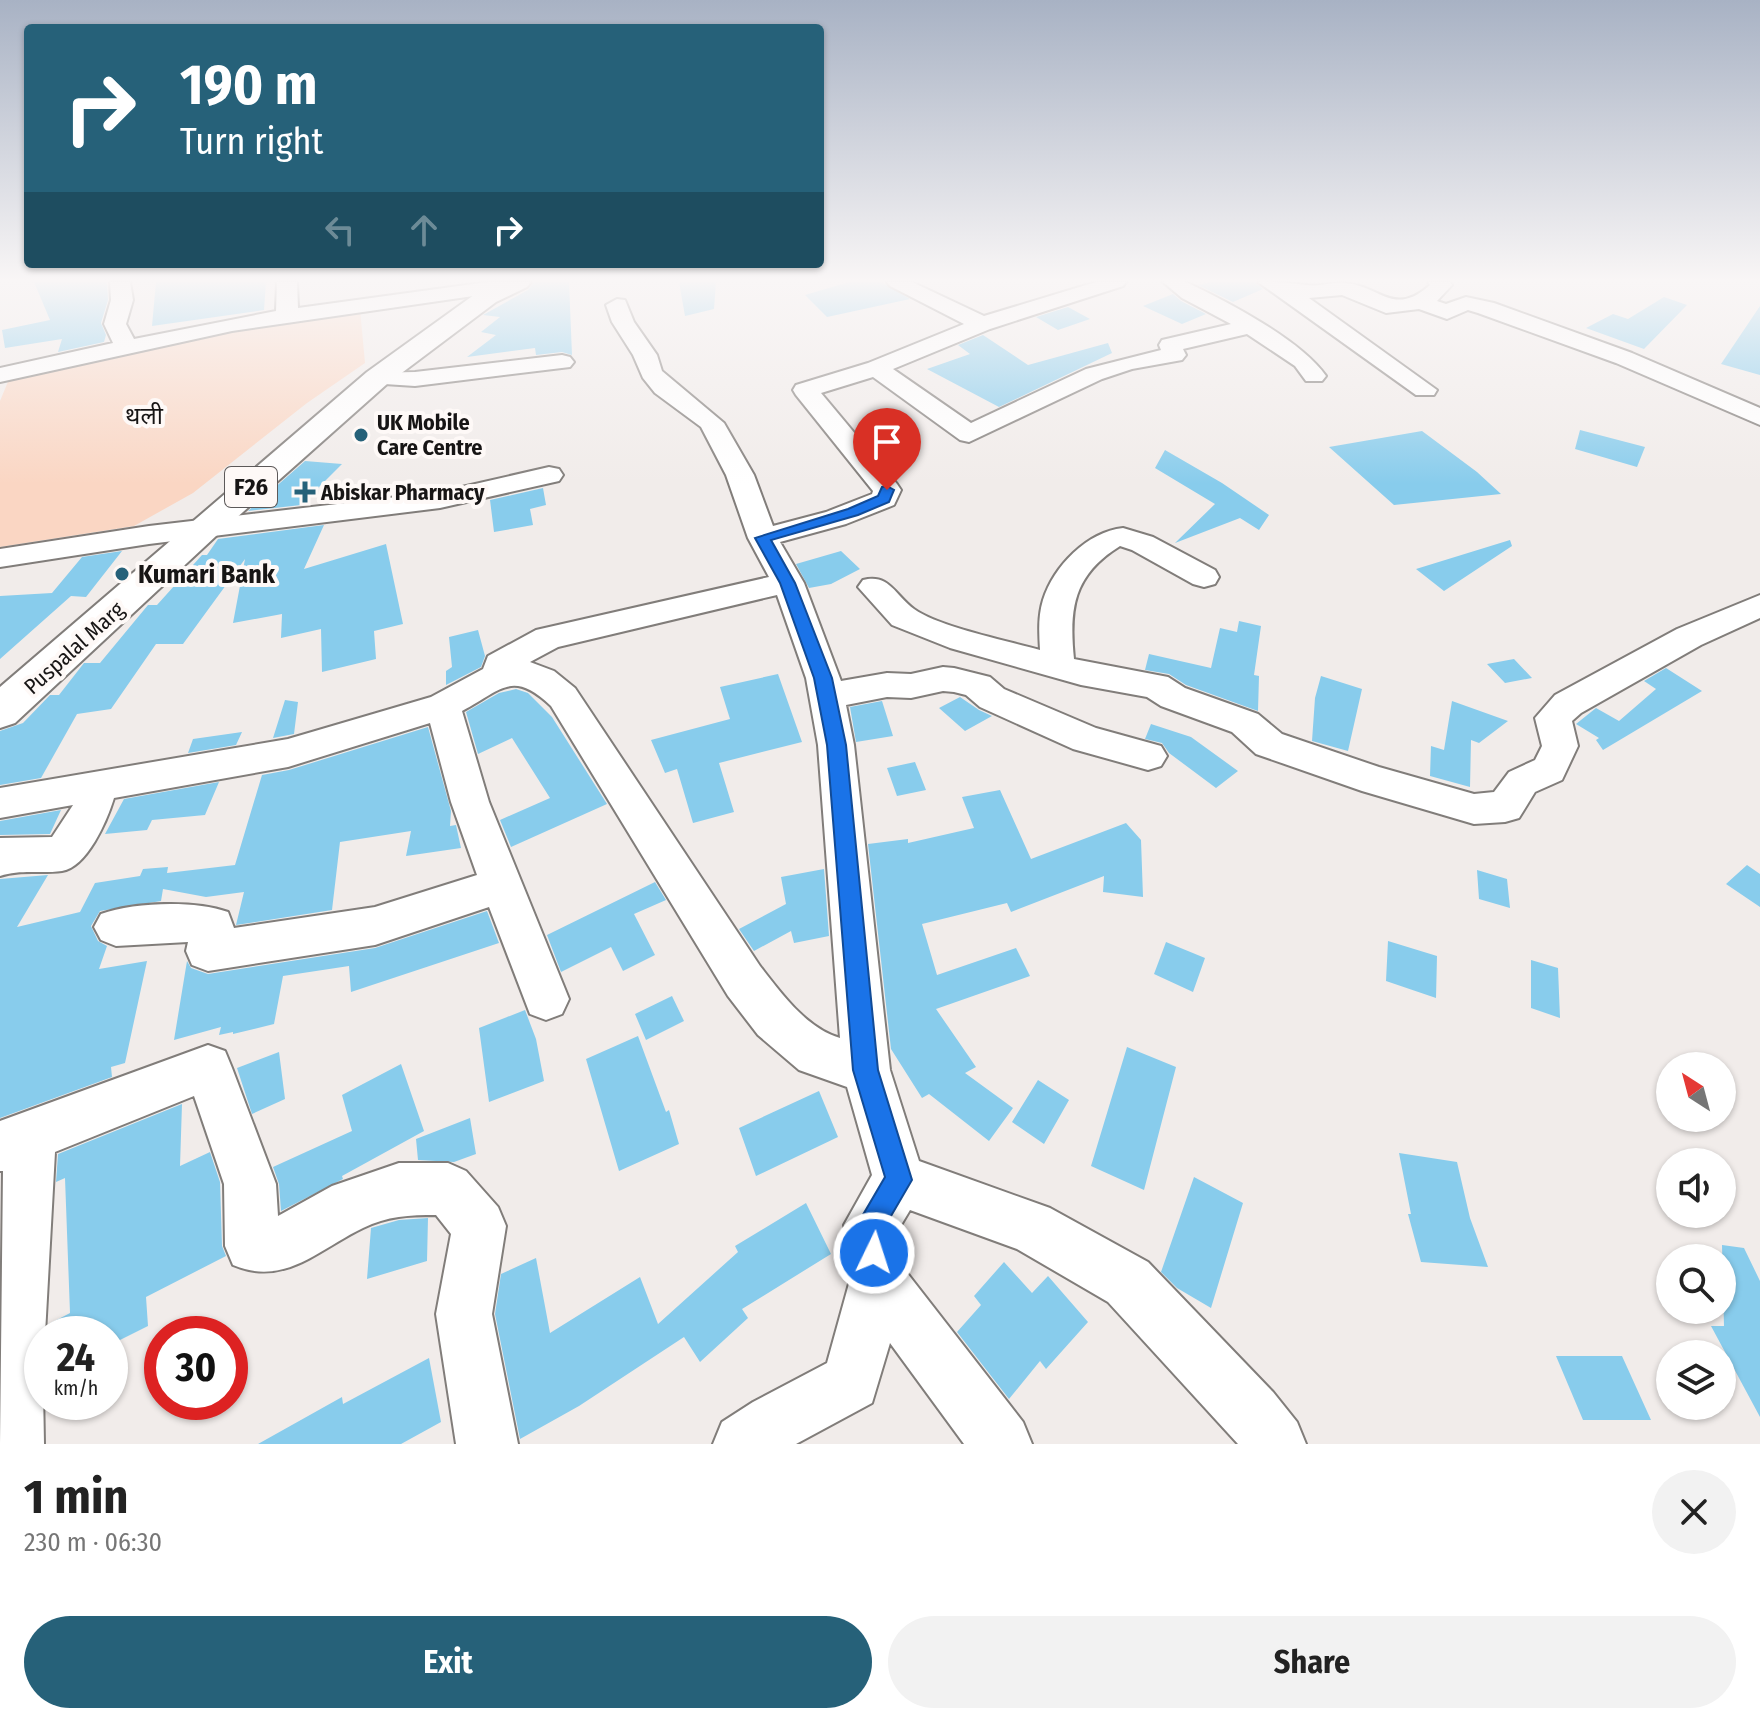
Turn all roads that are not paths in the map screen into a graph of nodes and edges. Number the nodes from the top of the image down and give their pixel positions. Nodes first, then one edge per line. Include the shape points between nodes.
1 (111, 349) edge
2 (416, 349) edge
3 (641, 349) edge
4 (921, 349) edge
5 (1172, 349) edge
6 (1286, 349) edge
7 (1368, 349) edge
8 (1600, 349) edge
9 (562, 362) dead end
10 (876, 368) junction
11 (0, 375) edge
12 (1314, 376) dead end
13 (377, 378) junction
14 (1425, 390) dead end
15 (1760, 417) edge
16 (549, 475) dead end
17 (203, 528) junction
18 (763, 538) junction
19 (0, 558) edge
20 (1204, 577) dead end
21 (788, 583) junction
22 (874, 587) dead end
23 (1760, 605) edge
24 (1058, 667) junction
25 (501, 675) junction
26 (828, 696) junction
27 (443, 706) junction
28 (0, 712) edge
29 (1148, 756) dead end
30 (98, 786) junction
31 (0, 803) edge
32 (0, 859) edge
33 (502, 885) junction
34 (116, 927) dead end
35 (546, 999) dead end
36 (866, 1070) junction
37 (15, 1141) edge
38 (899, 1180) junction
39 (878, 1280) junction
40 (13, 1444) edge
41 (487, 1444) edge
42 (744, 1444) edge
43 (1001, 1444) edge
44 (1275, 1444) edge

1 - 11 street
2 - 13 main road, Puspalal Marg / F26
3 - 18 street via 664,388 711,423 740,475
4 - 10 street
5 - 10 street via 1174,355 1094,374 969,434
6 - 12 street
7 - 14 street
8 - 15 street
9 - 13 street via 415,379
10 - 18 street via 805,390 887,490 884,499
13 - 17 main road, Puspalal Marg / F26
16 - 17 street via 440,500
17 - 19 street
17 - 28 main road, Puspalal Marg / F26
18 - 21 street
20 - 24 street via 1127,537 1104,542 1059,590 1054,627
21 - 25 street via 548,638 500,664
21 - 26 street
22 - 24 street via 903,617
23 - 24 street via 1689,637 1568,704 1553,718 1560,746 1549,770 1522,782 1505,807 1474,809 1375,781 1269,744 1245,723 1156,686
25 - 27 street
25 - 36 street via 524,671 544,679 563,697 774,1020 816,1054
26 - 29 street via 954,680 978,686 992,698 1086,739
26 - 36 street
27 - 30 street via 288,753
27 - 33 street via 470,802
30 - 31 street
30 - 32 street via 89,816 63,854 3,854
33 - 34 street via 375,926 208,951 213,925
33 - 35 street
36 - 38 street
37 - 40 street
37 - 41 street via 208,1068 250,1184 252,1246 290,1241 351,1205 399,1189 448,1189 479,1226 464,1314
38 - 39 street via 871,1225
38 - 44 street via 1031,1227 1128,1282
39 - 42 street via 851,1382
39 - 43 street

